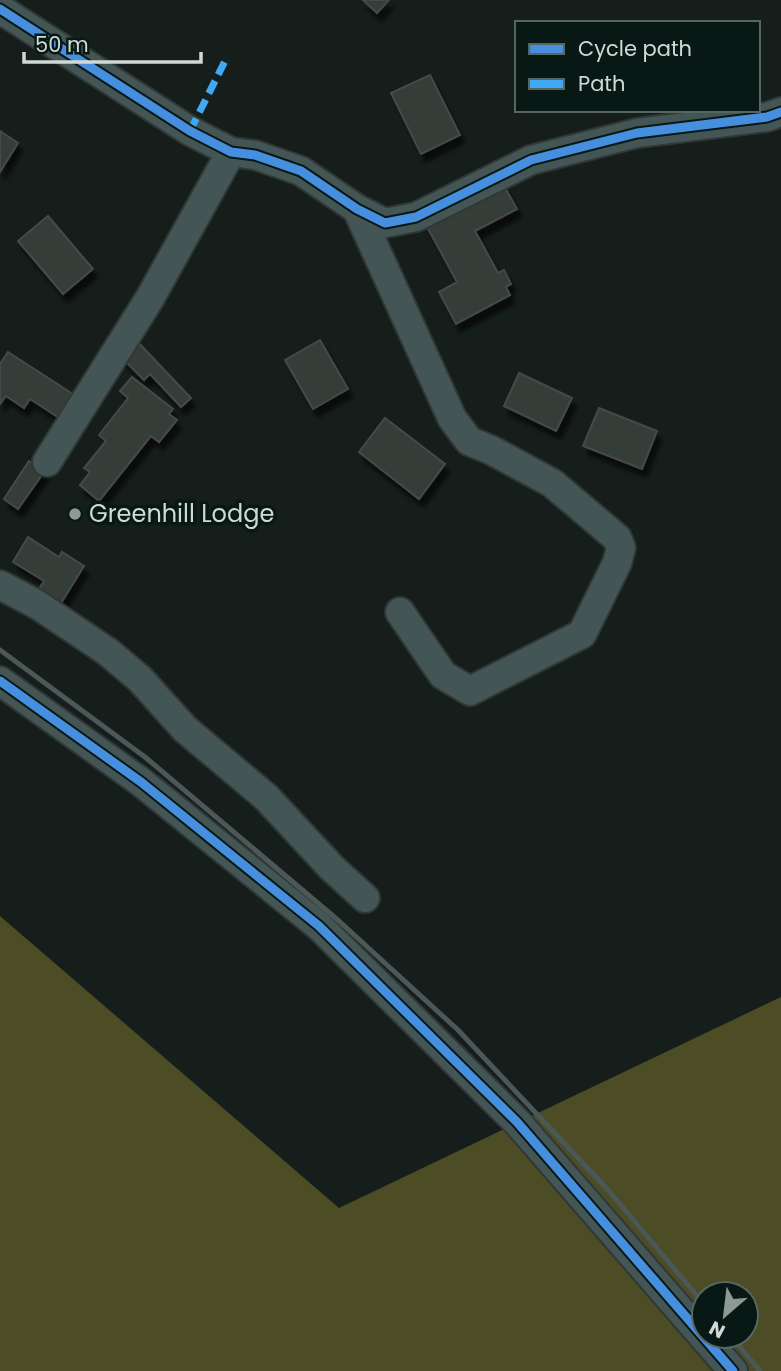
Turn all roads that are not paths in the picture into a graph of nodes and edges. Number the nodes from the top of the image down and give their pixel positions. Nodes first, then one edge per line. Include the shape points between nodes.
1 (9, 0) edge
2 (0, 9) edge
3 (781, 111) edge
4 (231, 152) junction
5 (357, 209) junction
6 (47, 462) dead end
7 (0, 585) edge
8 (400, 612) dead end
9 (0, 681) edge
10 (365, 898) dead end
11 (733, 1371) edge

1 - 2 street
2 - 4 street via 190,131
3 - 5 street via 767,117 637,133 531,160 416,217 384,223
4 - 5 street via 301,171
4 - 6 street via 149,298
5 - 8 street via 452,418 469,440 551,483 617,538 621,548 582,634 470,691 443,675
7 - 10 street via 108,652 140,679 185,729 266,797
9 - 11 street via 141,782 319,926 517,1122

